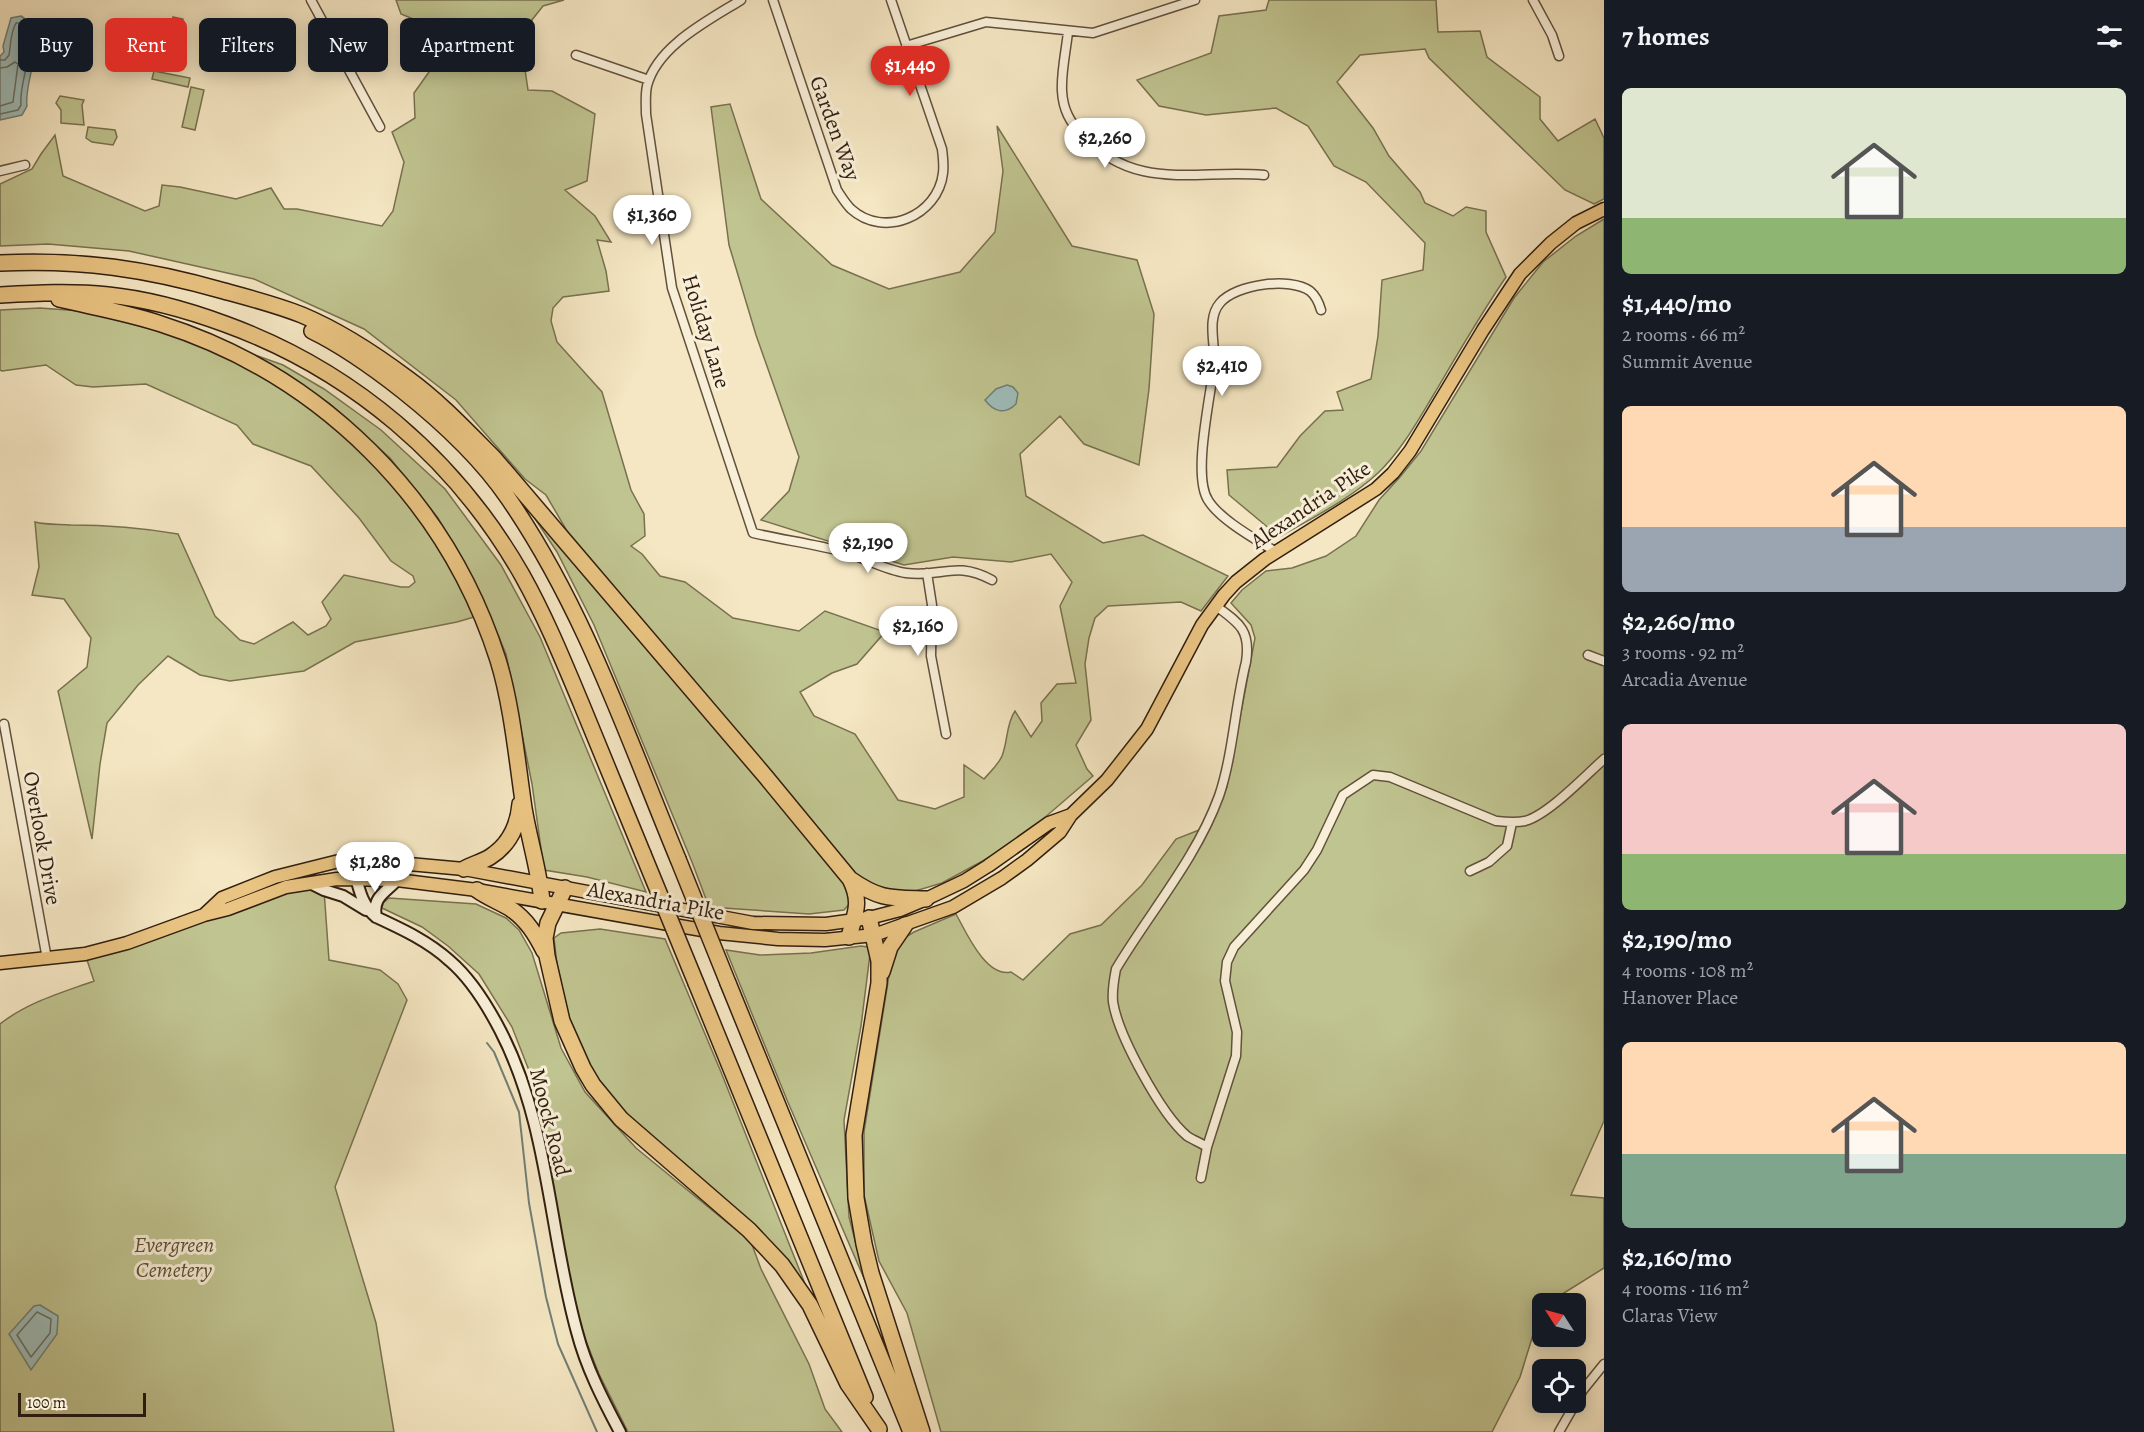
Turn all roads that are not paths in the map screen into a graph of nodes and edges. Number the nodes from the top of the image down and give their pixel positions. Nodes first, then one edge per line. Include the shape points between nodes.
1 (311, 0) edge
2 (741, 0) edge
3 (772, 0) edge
4 (891, 0) edge
5 (1195, 0) edge
6 (1533, 0) edge
7 (1068, 32) junction
8 (906, 46) junction
9 (576, 55) dead end
10 (1559, 56) dead end
11 (649, 80) junction
12 (380, 127) dead end
13 (25, 165) dead end
14 (0, 171) edge
15 (1264, 175) dead end
16 (1604, 209) edge
17 (0, 263) edge
18 (222, 291) junction
19 (30, 294) junction
20 (0, 295) edge
21 (1322, 310) dead end
22 (1276, 552) junction
23 (927, 573) junction
24 (992, 580) dead end
25 (1216, 606) junction
26 (1588, 655) dead end
27 (1604, 661) edge
28 (4, 724) dead end
29 (946, 734) dead end
30 (1604, 759) edge
31 (522, 792) junction
32 (1071, 815) junction
33 (1512, 823) junction
34 (351, 860) junction
35 (366, 860) junction
36 (464, 870) junction
37 (1470, 871) dead end
38 (358, 879) junction
39 (850, 879) junction
40 (397, 880) junction
41 (310, 883) junction
42 (540, 884) junction
43 (565, 888) junction
44 (477, 890) junction
45 (926, 899) junction
46 (549, 903) junction
47 (204, 915) junction
48 (376, 917) junction
49 (869, 918) junction
50 (853, 921) junction
51 (905, 925) junction
52 (874, 935) junction
53 (849, 938) junction
54 (547, 956) junction
55 (47, 959) junction
56 (0, 963) edge
57 (879, 983) junction
58 (1207, 1147) junction
59 (1201, 1178) dead end
60 (1604, 1364) edge
61 (879, 1431) edge
62 (620, 1432) edge
63 (911, 1432) edge
64 (922, 1432) edge
65 (1559, 1432) edge

1 - 12 street
2 - 11 street, Holiday Lane via 671,47
3 - 8 street, Garden Way via 837,190 849,207 867,219 889,223 928,206 943,174 942,149
4 - 8 street
5 - 7 street via 1104,31
6 - 10 street
7 - 8 street via 986,22
7 - 15 street via 1062,91 1066,113 1071,124 1105,155 1136,170 1162,176
9 - 11 street
11 - 23 street, Holiday Lane via 646,114 672,288 753,533 845,553 903,573
13 - 14 street
16 - 22 main road, Alexandria Pike via 1576,223 1520,273 1393,473 1376,489
17 - 18 highway via 125,268
18 - 39 highway via 301,315 345,337 409,378 445,409 494,458
18 - 63 highway, bridge via 324,337 378,370 433,415 470,452 507,496 538,546 596,658
19 - 20 highway
19 - 31 highway via 160,324 223,348 305,395 380,459 441,537 477,607 498,662
19 - 61 highway, bridge via 109,295 172,306 275,344 376,405 456,481 493,529 523,577 562,659
21 - 22 street via 1312,292 1293,284 1262,286 1230,293 1212,320 1214,365 1203,489 1218,511
22 - 25 main road, Alexandria Pike via 1236,582
23 - 24 street via 969,570
23 - 29 street via 932,605 931,656
25 - 32 main road, Alexandria Pike via 1202,625 1148,729 1107,780
25 - 58 street via 1238,622 1248,641 1220,792 1188,859 1116,969 1113,982 1113,1001 1134,1059 1177,1126
26 - 27 street
28 - 55 street, Overlook Drive
30 - 33 street via 1550,807 1527,821
31 - 36 highway via 513,833 489,858
31 - 42 highway
32 - 45 main road, Alexandria Pike via 1049,823 964,881
32 - 51 main road, Alexandria Pike via 1060,832 994,883 953,907
33 - 37 street via 1507,846 1489,862
33 - 58 street via 1496,821 1390,777 1372,775 1343,795 1304,870 1234,947 1227,962 1225,981 1237,1032 1236,1056
34 - 35 main road, Alexandria Pike
34 - 38 main road
34 - 47 main road, Alexandria Pike via 275,877 222,898
35 - 36 main road, Alexandria Pike
35 - 38 main road
36 - 42 main road, Alexandria Pike
38 - 40 main road, Alexandria Pike
38 - 41 main road, Alexandria Pike
38 - 48 main road via 363,901
39 - 45 highway via 882,897
39 - 50 highway via 857,893
40 - 44 main road, Alexandria Pike
40 - 48 main road via 376,901
41 - 47 main road, Alexandria Pike via 286,887
41 - 48 main road, Moock Road via 343,896
42 - 43 main road, Alexandria Pike
42 - 46 highway
43 - 46 highway
43 - 50 main road, Alexandria Pike via 753,923
44 - 46 main road, Alexandria Pike
44 - 54 highway via 525,921
45 - 49 main road, Alexandria Pike
46 - 53 main road, Alexandria Pike via 733,935
46 - 54 highway
47 - 55 main road, Alexandria Pike via 127,943
48 - 62 main road, Moock Road via 452,962 486,1004 514,1057 532,1108 577,1333 586,1362
49 - 50 main road, Alexandria Pike
49 - 52 highway
50 - 53 highway
51 - 52 main road, Alexandria Pike
51 - 57 highway via 890,947
52 - 53 main road, Alexandria Pike
52 - 57 highway
54 - 61 highway via 562,1021 593,1085 621,1119 748,1230 782,1265 810,1305 848,1384
55 - 56 main road, Alexandria Pike
57 - 64 highway via 854,1135 856,1198 872,1273
58 - 59 street
60 - 65 street via 1583,1390

